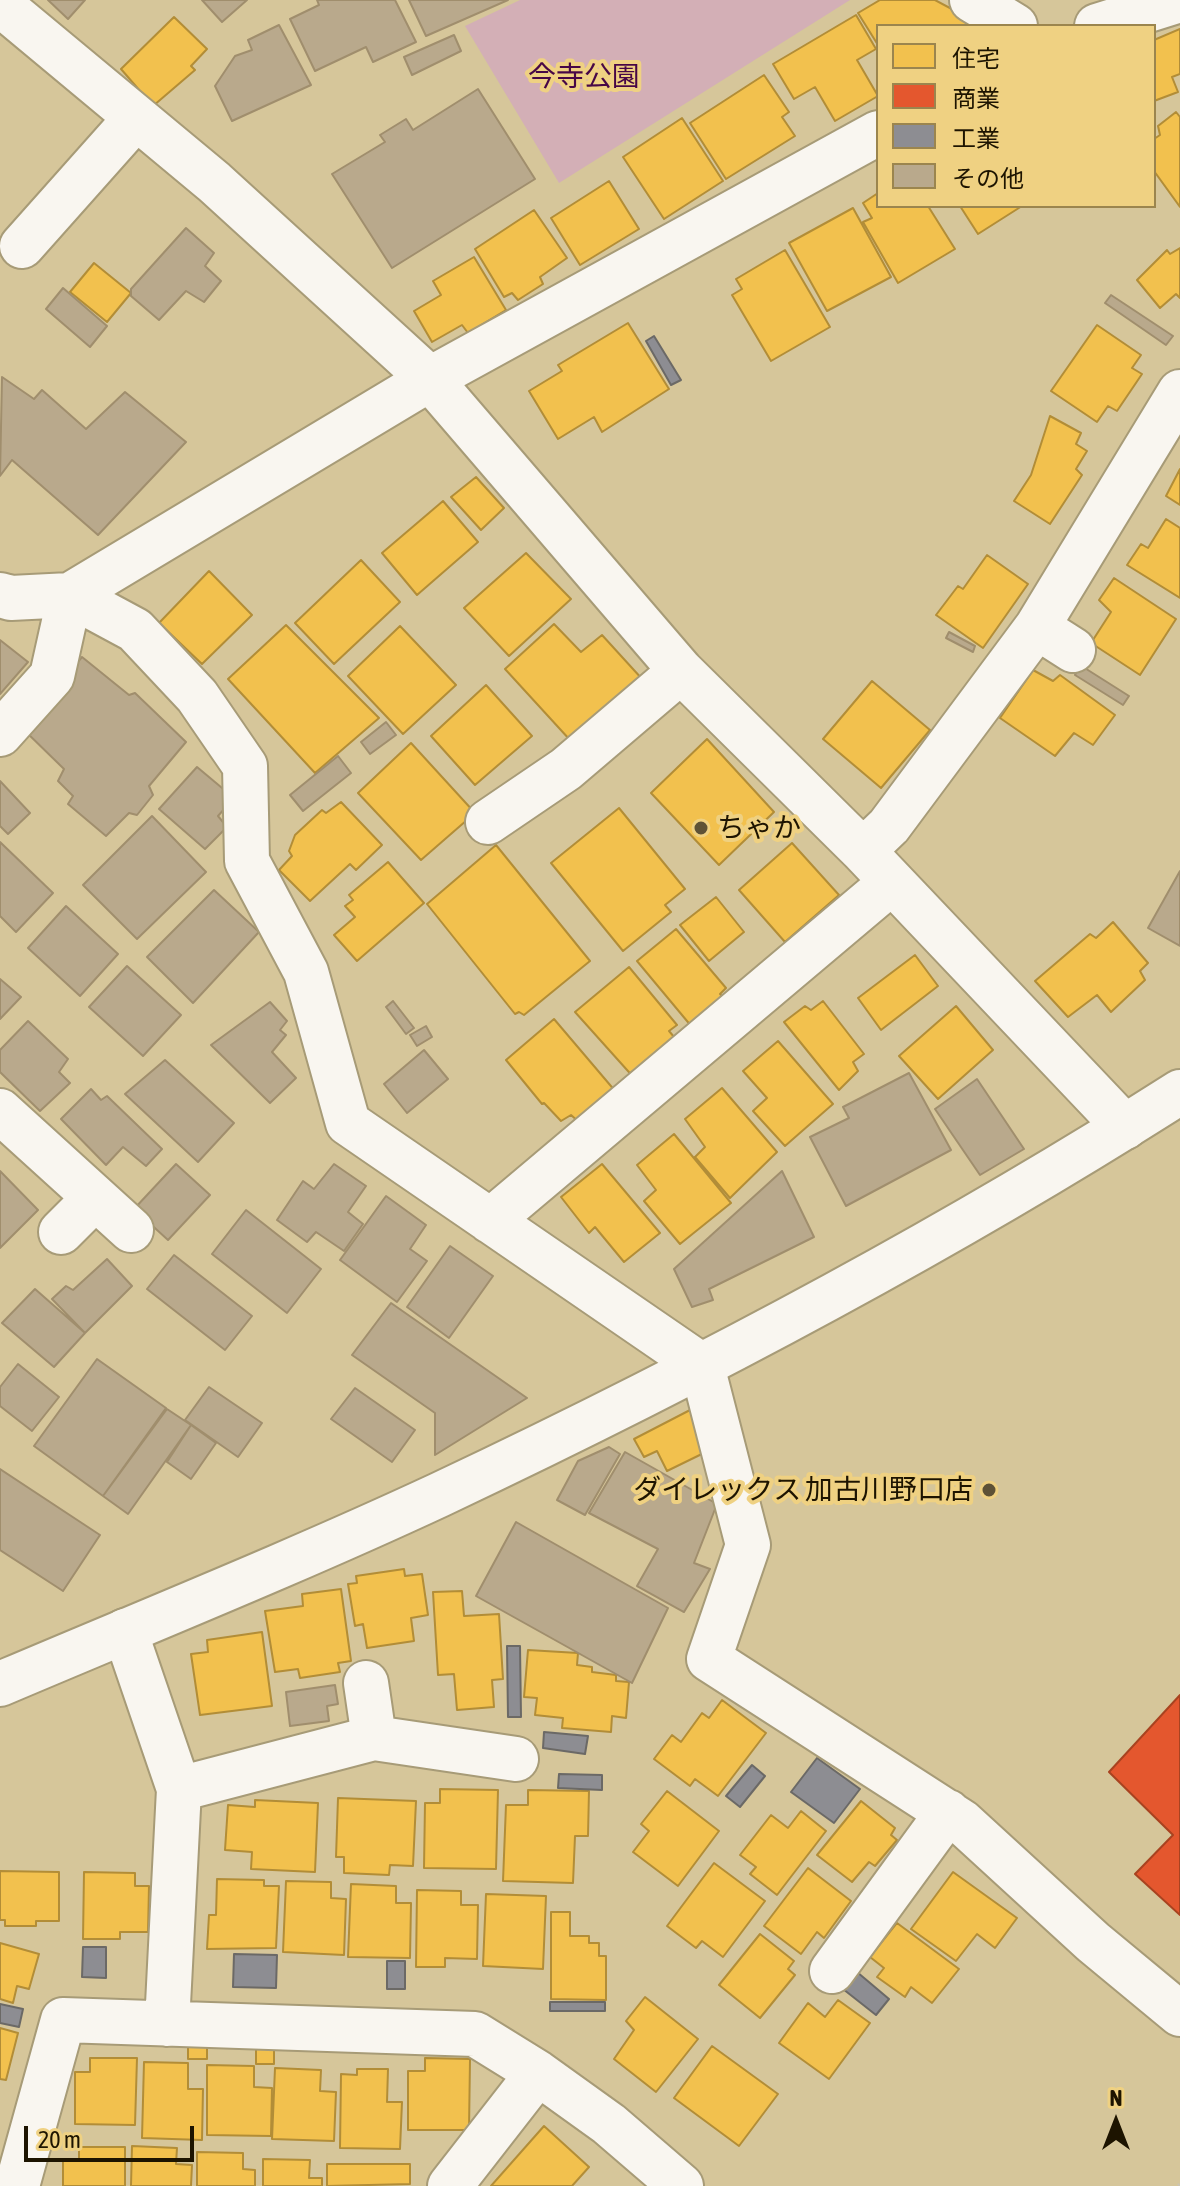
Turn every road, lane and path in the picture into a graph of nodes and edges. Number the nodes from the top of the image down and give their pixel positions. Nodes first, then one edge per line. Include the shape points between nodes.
1 (972, 0) edge
2 (1180, 0) edge
3 (0, 4) edge
4 (1012, 24) edge
5 (1103, 24) edge
6 (135, 119) junction
7 (876, 134) edge
8 (22, 246) dead end
9 (430, 379) junction
10 (1180, 392) edge
11 (0, 595) edge
12 (70, 595) junction
13 (1037, 627) junction
14 (1073, 650) dead end
15 (681, 671) junction
16 (0, 734) edge
17 (488, 822) dead end
18 (863, 851) junction
19 (892, 882) junction
20 (1180, 1092) edge
21 (0, 1111) edge
22 (1125, 1127) junction
23 (95, 1198) junction
24 (490, 1221) junction
25 (131, 1230) dead end
26 (61, 1232) dead end
27 (702, 1366) junction
28 (125, 1631) junction
29 (366, 1683) dead end
30 (0, 1684) edge
31 (374, 1738) junction
32 (516, 1759) dead end
33 (179, 1789) junction
34 (948, 1812) junction
35 (832, 1971) dead end
36 (1180, 2014) edge
37 (167, 2024) junction
38 (538, 2073) junction
39 (17, 2186) edge
40 (450, 2186) edge
41 (681, 2186) edge

1 - 4 street
2 - 5 street
3 - 6 street
6 - 8 street
6 - 9 street via 214,182
7 - 9 street
9 - 12 street
9 - 15 street
10 - 13 street
11 - 12 street
12 - 16 street via 52,676
12 - 24 street via 135,630 197,696 245,766 247,861 306,972 348,1123
13 - 14 street
13 - 18 street via 889,826
15 - 17 street via 566,769
15 - 18 street
18 - 19 street
19 - 22 street
19 - 24 street
20 - 22 street
21 - 23 street
22 - 27 street
23 - 25 street
23 - 26 street
24 - 27 street
27 - 28 street via 437,1496
27 - 34 street via 748,1545 709,1659
28 - 30 street
28 - 33 street
29 - 31 street
31 - 32 street
31 - 33 street
33 - 37 street
34 - 35 street
34 - 36 street
37 - 38 street via 475,2034
37 - 39 street via 63,2020
38 - 40 street
38 - 41 street via 609,2124

